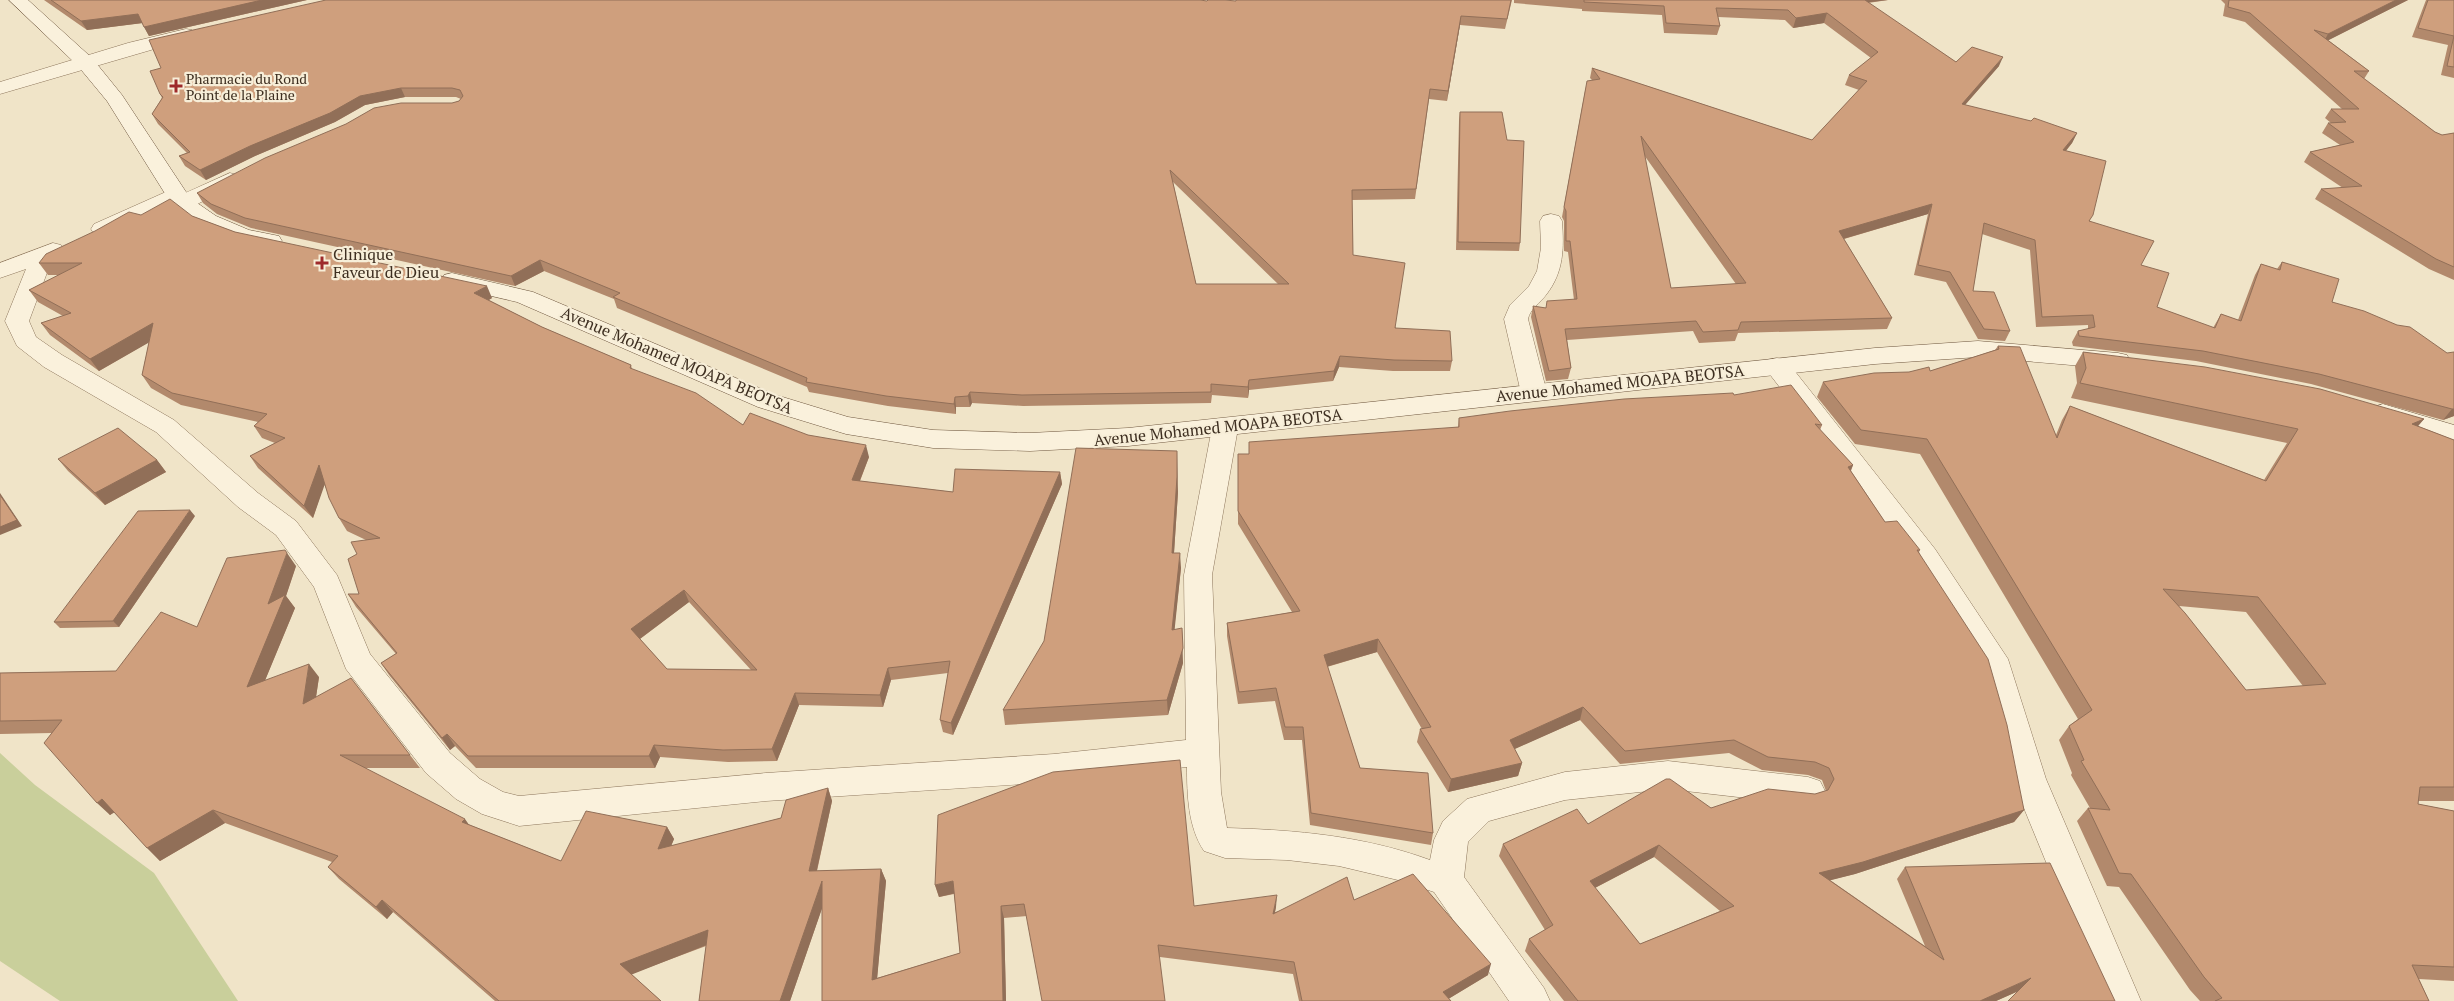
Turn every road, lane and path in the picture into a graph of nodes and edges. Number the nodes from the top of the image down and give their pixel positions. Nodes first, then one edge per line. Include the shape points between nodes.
1 (18, 0) edge
2 (203, 30) edge
3 (85, 62) junction
4 (0, 88) edge
5 (247, 170) edge
6 (179, 200) junction
7 (1551, 221) dead end
8 (70, 243) junction
9 (296, 247) edge
10 (0, 270) edge
11 (434, 276) edge
12 (2140, 364) edge
13 (1777, 366) junction
14 (1534, 392) junction
15 (2357, 406) edge
16 (1225, 428) junction
17 (2454, 434) edge
18 (1201, 752) junction
19 (1808, 791) edge
20 (1446, 882) junction
21 (1531, 1001) edge
22 (2122, 1001) edge

1 - 3 street
2 - 3 street
3 - 4 street
3 - 6 street via 115,99
5 - 6 street
6 - 8 street
6 - 9 street via 208,221 243,235
7 - 14 street via 1553,243 1546,280 1518,310 1516,319
8 - 10 street
8 - 18 street via 37,269 17,321 26,341 53,361 165,426 248,500 286,528 327,583 357,660 438,763 468,790 494,804 519,811 766,787 1054,768
11 - 16 street, Avenue Mohamed MOAPA BEOTSA via 525,297 767,401 846,425 933,439 1030,442
12 - 13 street, Avenue Mohamed MOAPA BEOTSA via 1978,349
13 - 14 street, Avenue Mohamed MOAPA BEOTSA
13 - 22 street via 1925,556 1997,668 2029,779
14 - 16 street, Avenue Mohamed MOAPA BEOTSA
15 - 17 street
16 - 18 street via 1198,575
18 - 20 street via 1204,792 1211,833 1216,840 1239,845 1287,845 1339,851 1398,864
19 - 20 street via 1668,776 1564,786 1479,809 1469,816 1448,846
20 - 21 street

